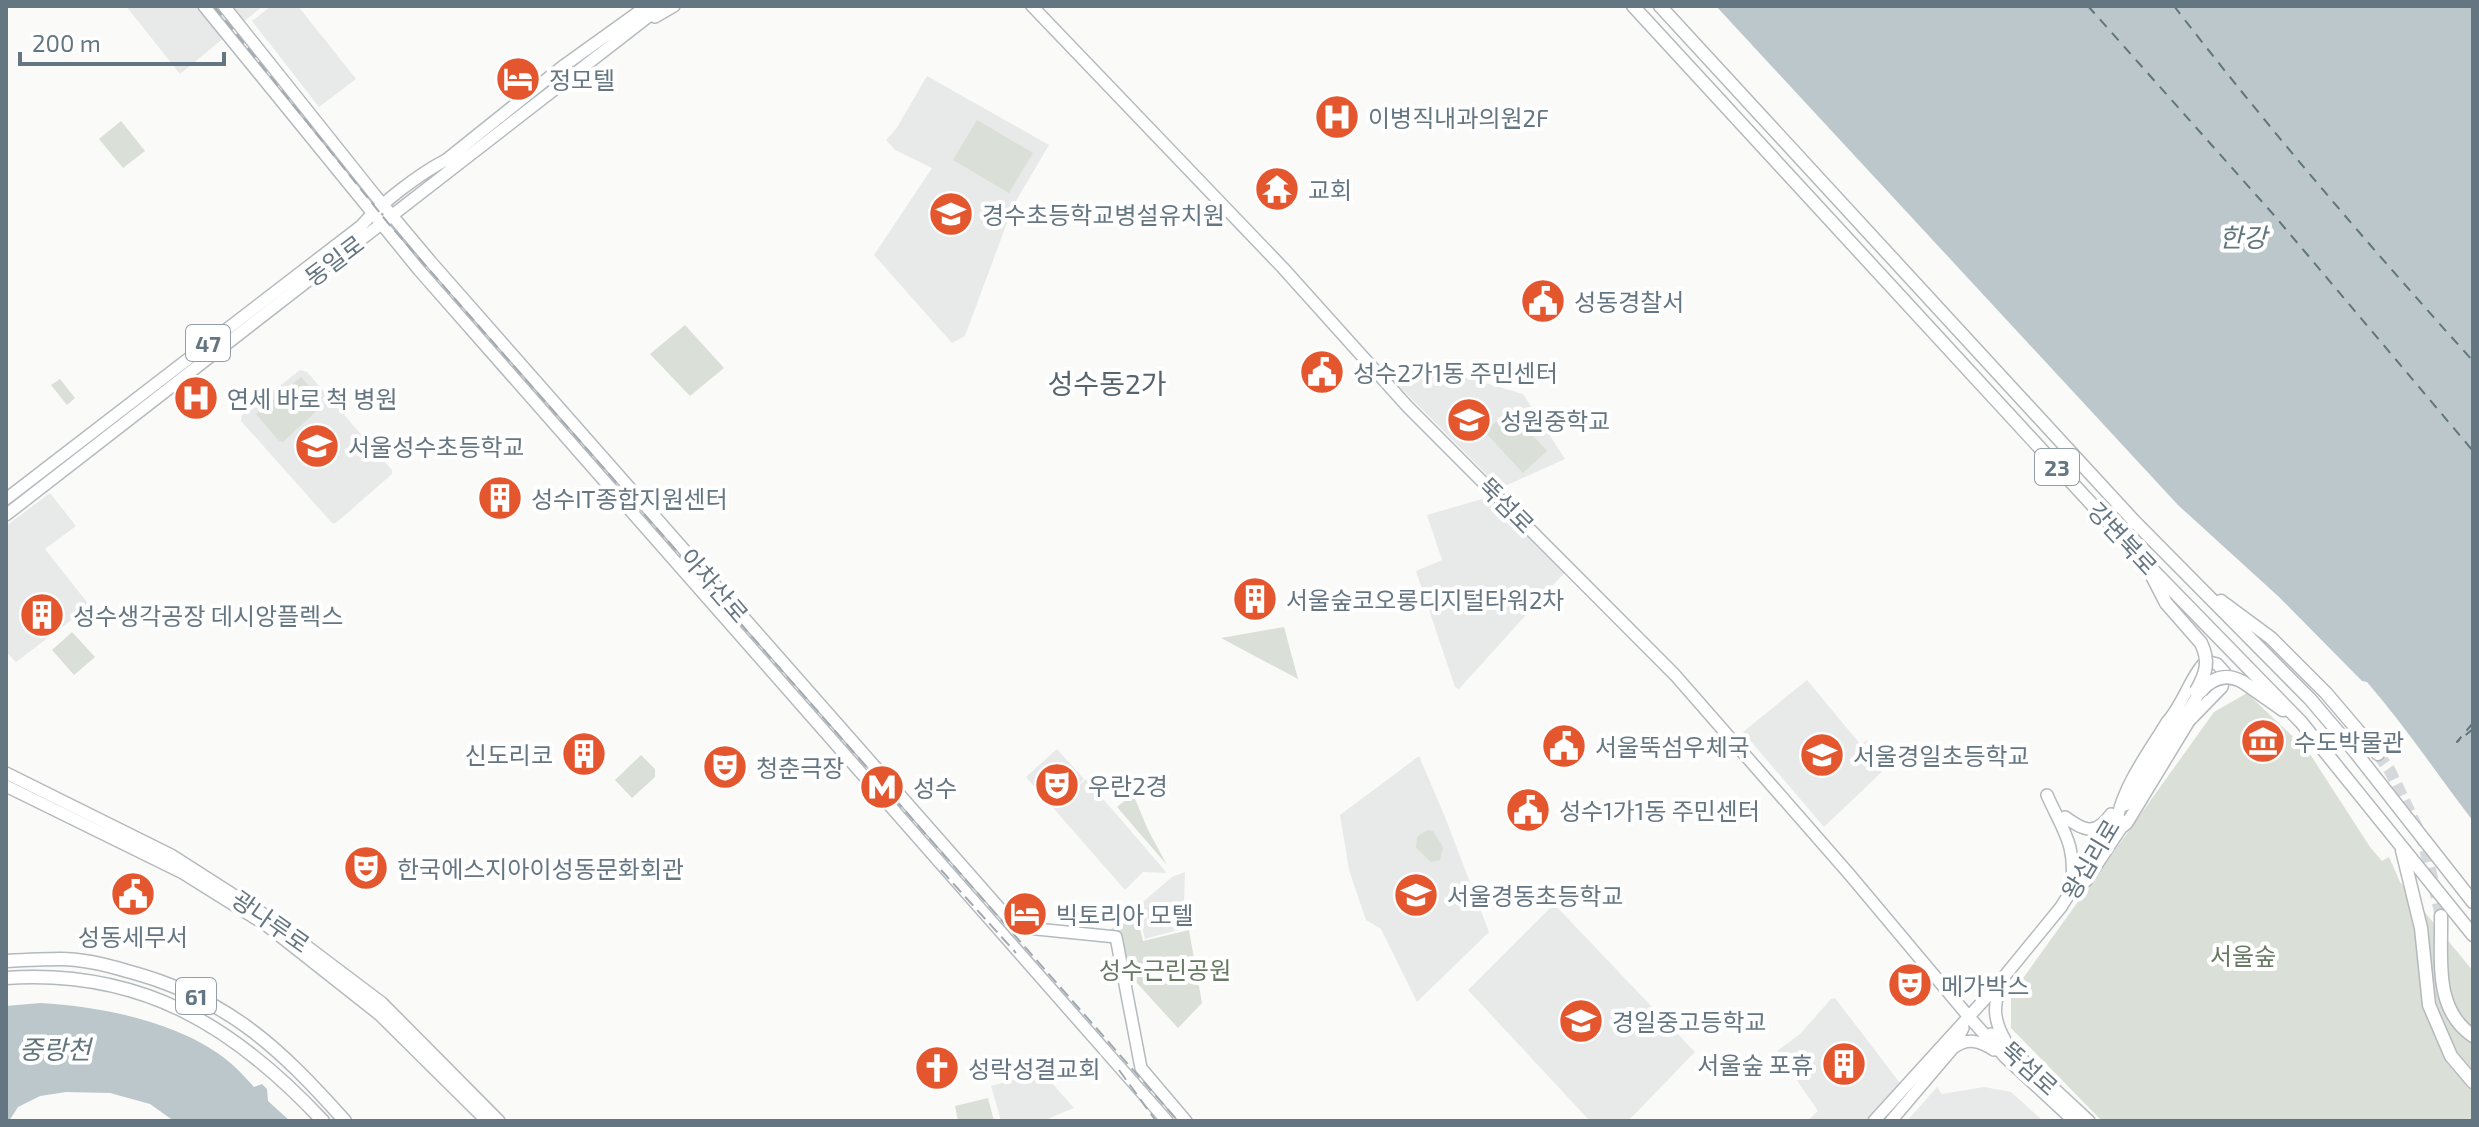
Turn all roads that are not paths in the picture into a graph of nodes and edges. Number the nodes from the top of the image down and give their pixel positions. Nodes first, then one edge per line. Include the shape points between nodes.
1 (204, 6) edge
2 (224, 6) edge
3 (662, 6) edge
4 (674, 6) edge
5 (1032, 6) edge
6 (1633, 6) edge
7 (1660, 6) edge
8 (644, 10) edge
9 (383, 205) junction
10 (372, 214) junction
11 (393, 216) junction
12 (381, 225) junction
13 (341, 241) junction
14 (338, 257) junction
15 (215, 338) junction
16 (205, 360) junction
17 (33, 478) junction
18 (50, 480) junction
19 (628, 486) junction
20 (619, 496) junction
21 (6, 499) edge
22 (6, 515) edge
23 (2144, 561) junction
24 (2183, 572) junction
25 (2198, 692) junction
26 (2301, 722) junction
27 (2378, 754) tunnel mouth
28 (6, 773) edge
29 (6, 786) edge
30 (2047, 795) dead end
31 (2135, 796) junction
32 (2120, 808) junction
33 (2065, 817) dead end
34 (2121, 828) junction
35 (2402, 847) junction
36 (2069, 896) junction
37 (2471, 898) edge
38 (2441, 916) tunnel mouth
39 (2473, 935) edge
40 (6, 961) edge
41 (6, 978) edge
42 (2004, 982) junction
43 (368, 998) junction
44 (1969, 1017) junction
45 (2473, 1036) edge
46 (1953, 1048) junction
47 (2007, 1052) junction
48 (2473, 1082) edge
49 (486, 1115) edge
50 (323, 1121) edge
51 (345, 1121) edge
52 (499, 1121) edge
53 (1167, 1121) edge
54 (1186, 1121) edge
55 (1874, 1121) edge
56 (1891, 1121) edge
57 (2074, 1121) edge
58 (2089, 1121) edge

1 - 10 main road, 아차산로
2 - 9 main road, 아차산로
3 - 8 main road, 동일로 / 47
4 - 8 main road via 660,16
5 - 44 main road, 뚝섬로 via 1407,406 1675,675
6 - 23 highway, 강변북로 / 23
7 - 24 highway, 강변북로 / 23
8 - 9 main road, 동일로 / 47
8 - 11 main road, 동일로 / 47
9 - 10 main road, 동일로 / 47
9 - 11 main road, 아차산로
10 - 12 main road, 아차산로
10 - 13 main road, 동일로 / 47
11 - 12 main road, 동일로 / 47
11 - 19 main road, 아차산로
12 - 14 main road, 동일로 / 47
12 - 20 main road, 아차산로
13 - 14 main road via 347,245
13 - 15 main road, 동일로 / 47
14 - 16 main road, 동일로 / 47
15 - 16 main road via 199,357
15 - 17 main road, 동일로 / 47
16 - 18 main road, 동일로 / 47
17 - 18 main road
17 - 21 main road, 동일로 / 47
18 - 22 main road, 동일로 / 47
19 - 20 main road via 618,489
19 - 54 main road, 아차산로 via 1016,927 1116,937 1141,1068
20 - 53 main road, 아차산로
23 - 25 highway, bridge via 2166,603 2205,650 2205,675
23 - 26 highway, 강변북로 / 23
24 - 27 highway via 2271,638
24 - 37 highway, 강변북로 / 23 via 2321,712
25 - 26 highway, bridge via 2210,682 2232,677
25 - 31 main road, 왕십리로
26 - 35 highway, 강변북로 / 23
28 - 43 main road, 광나루로 via 171,855 268,917
29 - 43 main road, 광나루로 via 183,873
30 - 36 main road via 2071,845
31 - 32 main road, 왕십리로
31 - 34 main road, 왕십리로
32 - 33 main road via 2092,829
32 - 34 main road via 2202,664 2217,664 2225,683 2189,721
32 - 36 main road, 왕십리로
34 - 42 main road, 왕십리로 via 2070,905
35 - 39 highway, 강변북로 / 23
35 - 48 highway via 2421,928 2429,1005 2445,1045
36 - 44 main road, 왕십리로
38 - 45 highway via 2444,994 2455,1020
40 - 51 highway, 61 via 64,959 113,967 184,990 245,1024 275,1048
41 - 50 highway, 61 via 92,981 176,1007 253,1054
42 - 44 main road, 왕십리로
42 - 47 main road via 1995,1017
43 - 49 main road, 광나루로
44 - 46 main road, 왕십리로
44 - 47 main road, 뚝섬로
44 - 55 main road, 왕십리로
46 - 47 main road via 1976,1040
46 - 56 main road, 왕십리로
47 - 57 main road, 뚝섬로
47 - 58 main road, 뚝섬로
49 - 52 main road, 광나루로

